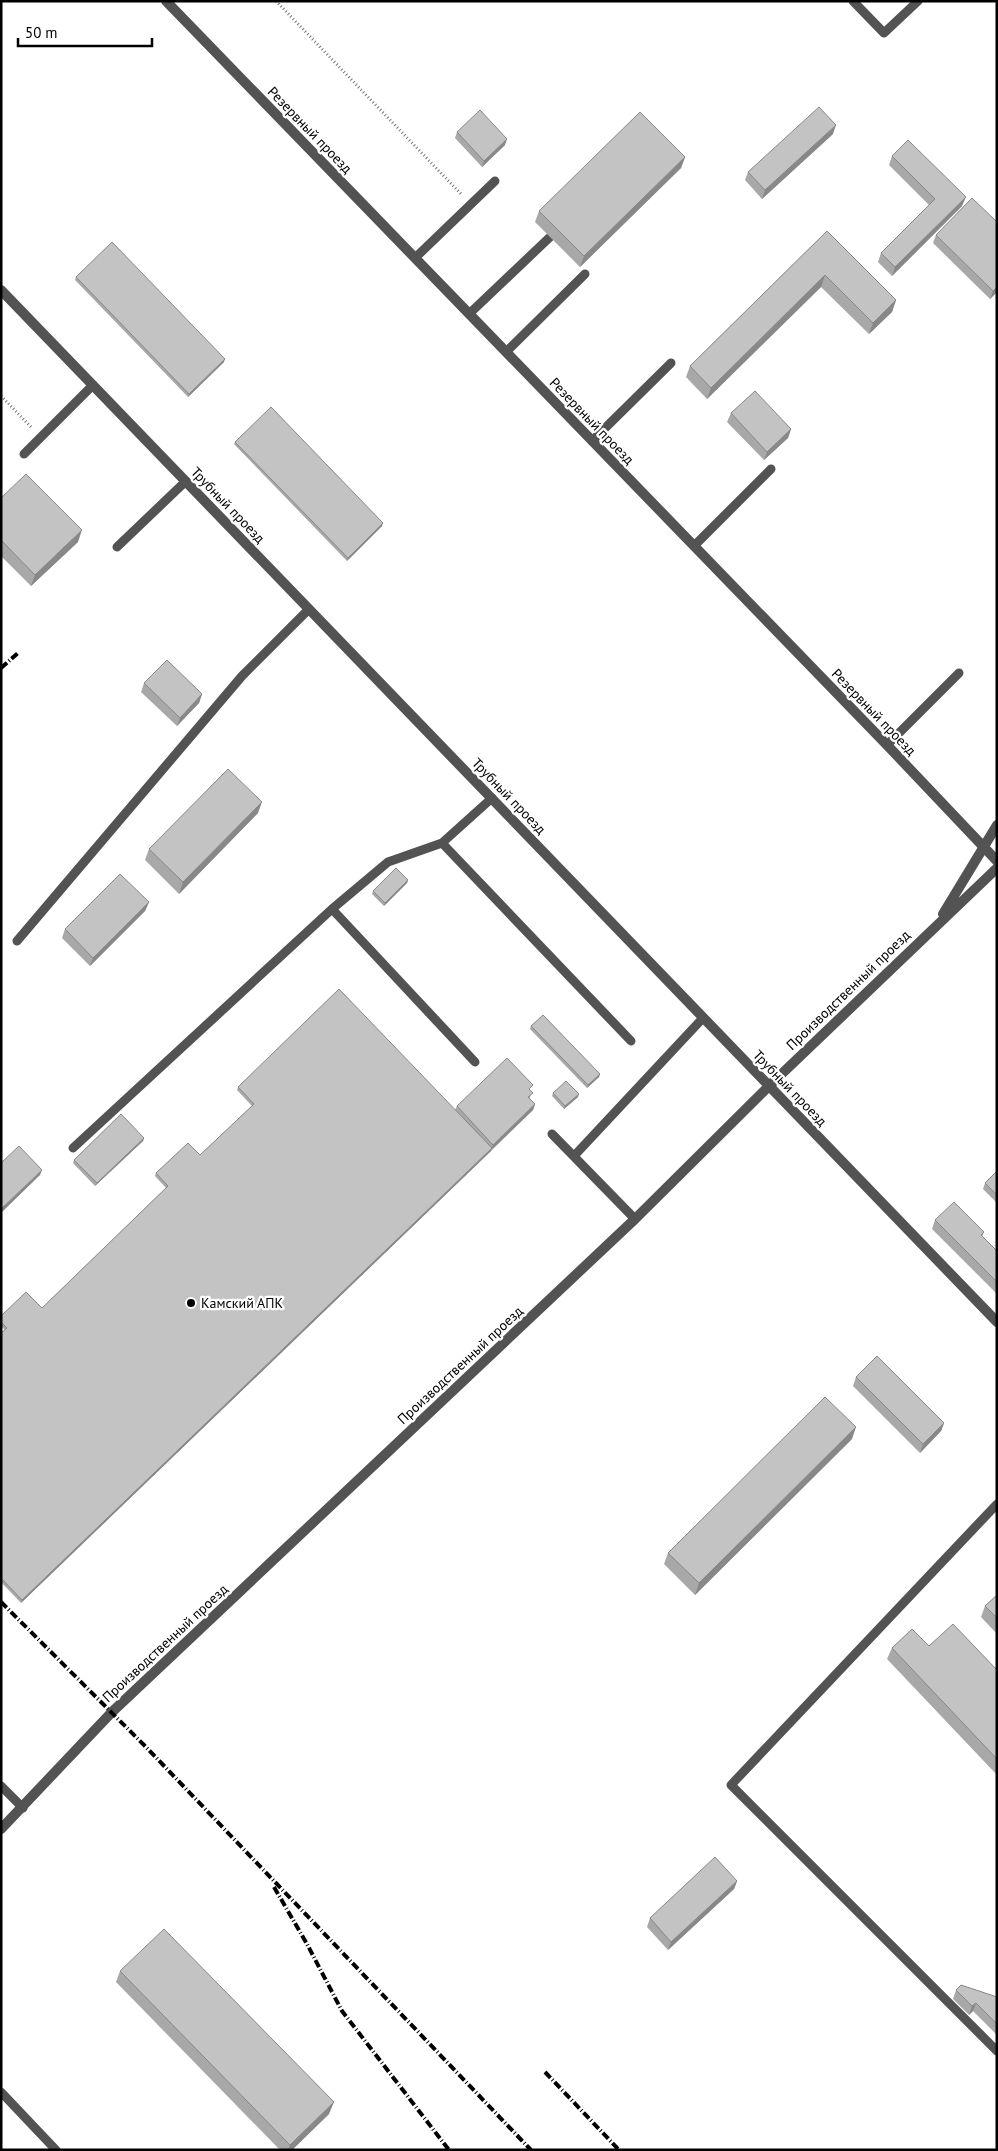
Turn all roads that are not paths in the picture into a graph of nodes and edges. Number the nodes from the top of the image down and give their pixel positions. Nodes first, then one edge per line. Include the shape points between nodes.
1 (166, 1) edge
2 (853, 1) edge
3 (918, 1) edge
4 (495, 181) dead end
5 (550, 237) edge
6 (415, 258) junction
7 (585, 274) edge
8 (1, 290) edge
9 (469, 314) junction
10 (506, 352) junction
11 (671, 363) dead end
12 (93, 385) junction
13 (592, 441) junction
14 (24, 454) dead end
15 (771, 469) dead end
16 (186, 481) junction
17 (694, 546) junction
18 (117, 547) dead end
19 (309, 609) junction
20 (959, 673) dead end
21 (888, 745) junction
22 (492, 798) junction
23 (997, 825) edge
24 (442, 843) junction
25 (983, 846) junction
26 (997, 861) edge
27 (997, 868) edge
28 (332, 909) junction
29 (938, 923) junction
30 (18, 941) dead end
31 (703, 1018) junction
32 (631, 1041) dead end
33 (474, 1062) dead end
34 (769, 1086) junction
35 (552, 1134) dead end
36 (73, 1148) dead end
37 (574, 1156) junction
38 (635, 1219) junction
39 (997, 1322) edge
40 (997, 1504) edge
41 (1, 1786) edge
42 (23, 1808) junction
43 (1, 1829) edge
44 (997, 2051) edge
45 (1, 2092) edge
46 (56, 2150) edge

1 - 6 street, Резервный проезд
2 - 3 lane via 884,33
4 - 6 lane
5 - 9 lane
6 - 9 street, Резервный проезд
7 - 10 lane
8 - 12 street, Трубный проезд
9 - 10 street, Резервный проезд
10 - 13 street, Резервный проезд
11 - 13 lane
12 - 14 lane
12 - 16 street, Трубный проезд
13 - 17 street, Резервный проезд
15 - 17 lane
16 - 18 lane
16 - 19 street, Трубный проезд
17 - 21 street, Резервный проезд
19 - 22 street, Трубный проезд
19 - 30 lane via 242,676
20 - 21 lane
21 - 25 street, Резервный проезд
22 - 24 lane
22 - 31 street, Трубный проезд
23 - 25 street, Производственный проезд
24 - 28 lane via 388,862
24 - 32 lane
25 - 26 street, Резервный проезд
25 - 29 street, Производственный проезд
27 - 29 street, Производственный проезд
28 - 33 lane
28 - 36 lane
29 - 34 street, Производственный проезд
31 - 34 street, Трубный проезд
31 - 37 lane
34 - 38 street, Производственный проезд
34 - 39 street, Трубный проезд
35 - 37 lane
37 - 38 lane
38 - 42 street, Производственный проезд via 112,1712
40 - 44 lane via 731,1785
41 - 42 lane
42 - 43 street, Производственный проезд
45 - 46 lane

